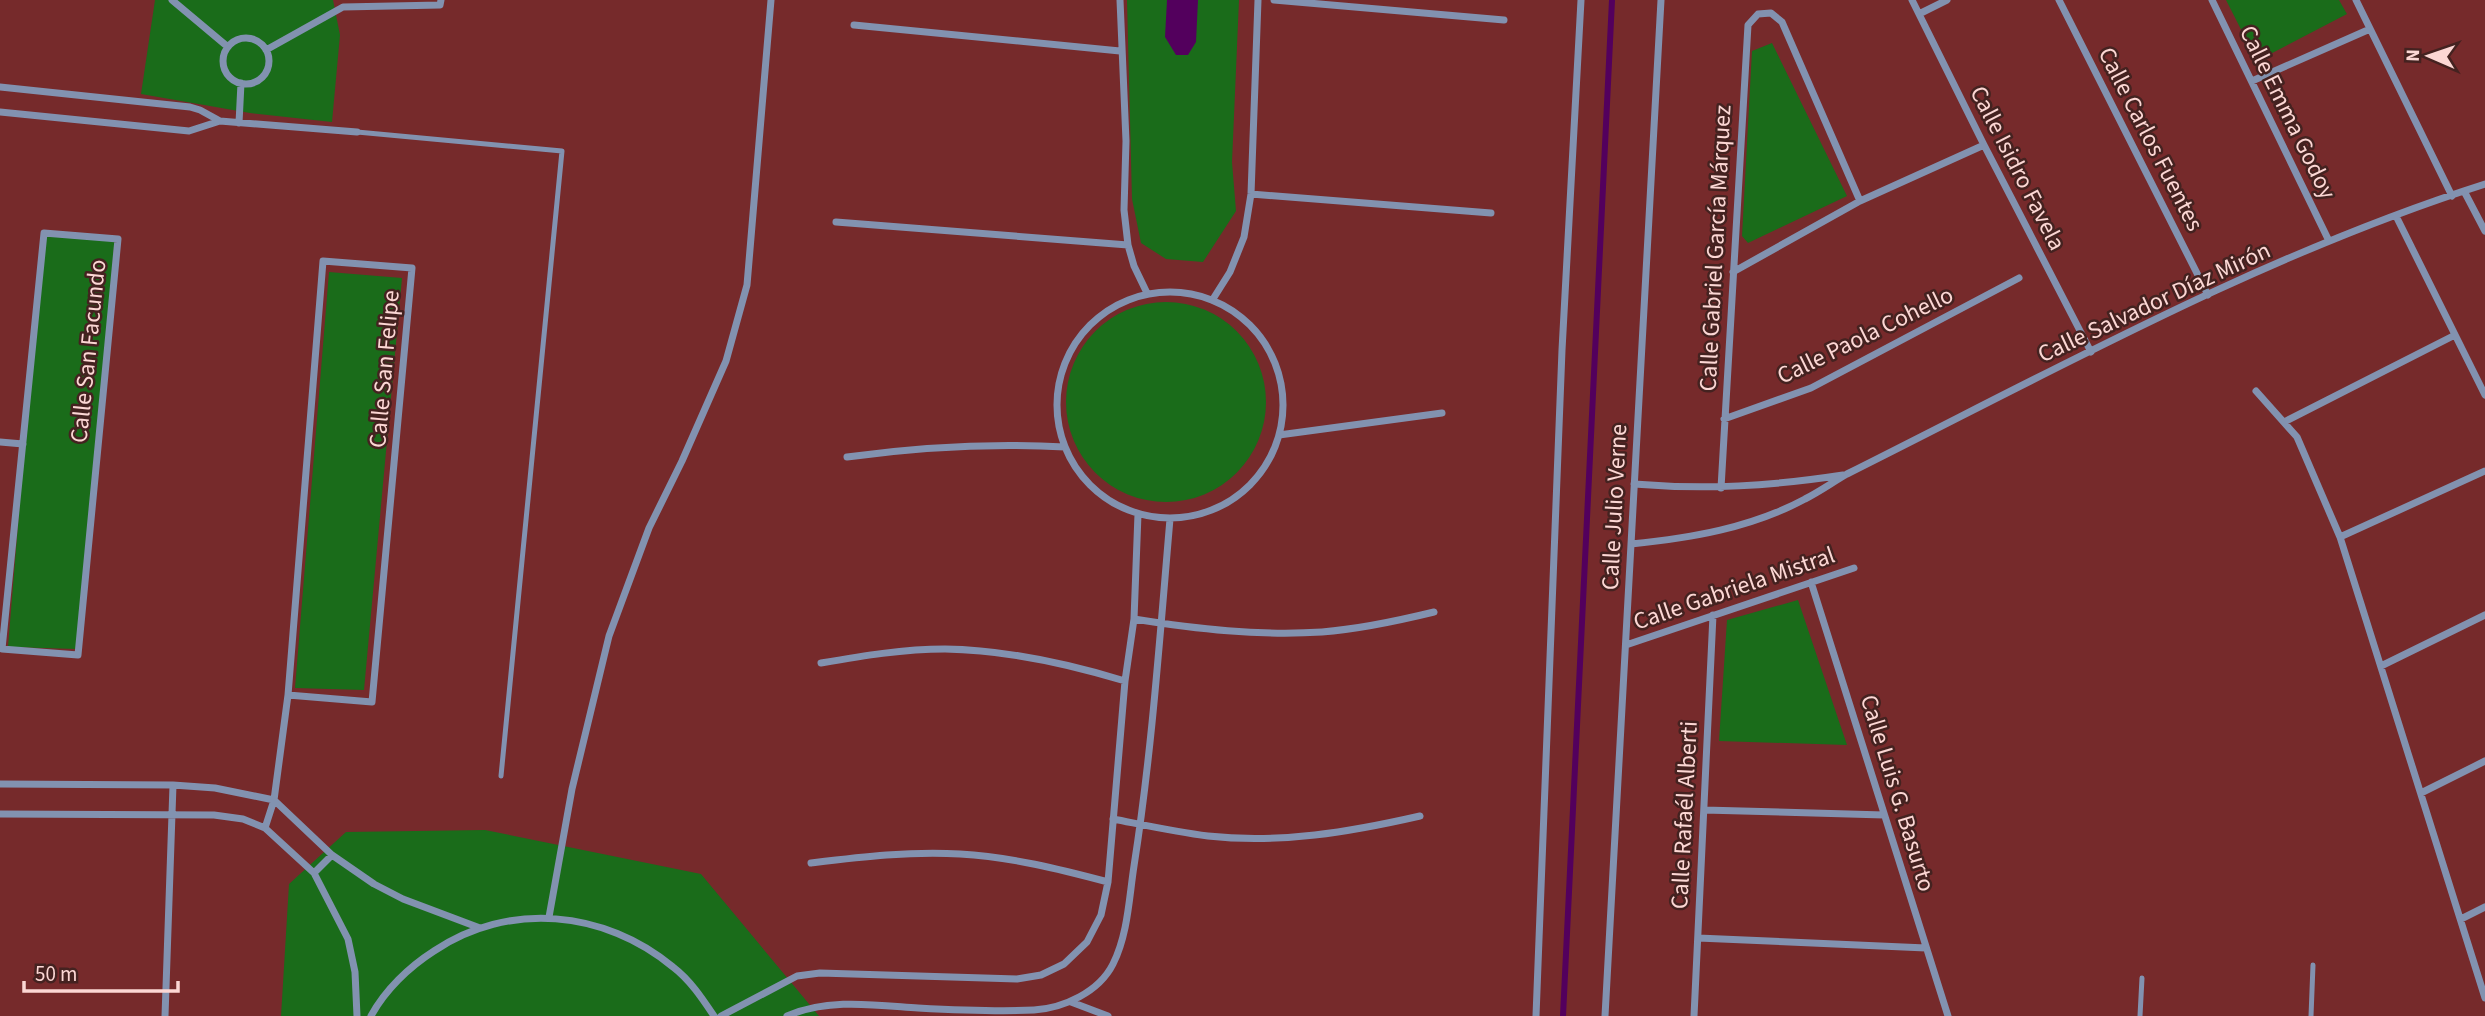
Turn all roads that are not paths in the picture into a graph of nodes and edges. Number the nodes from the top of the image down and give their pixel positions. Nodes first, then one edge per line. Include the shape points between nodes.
1 (172, 0) edge
2 (440, 0) edge
3 (771, 0) edge
4 (1120, 0) edge
5 (1258, 0) edge
6 (1274, 0) edge
7 (1581, 0) edge
8 (1661, 0) edge
9 (1912, 0) edge
10 (1947, 0) edge
11 (2059, 0) edge
12 (2212, 0) edge
13 (2356, 0) edge
14 (343, 4) edge
15 (1919, 14) junction
16 (1504, 20) dead end
17 (853, 26) dead end
18 (2370, 29) junction
19 (228, 47) junction
20 (266, 50) junction
21 (1120, 51) junction
22 (2252, 81) junction
23 (241, 83) junction
24 (0, 87) edge
25 (0, 112) edge
26 (220, 121) junction
27 (239, 122) junction
28 (357, 132) joint
29 (1984, 145) junction
30 (2485, 184) edge
31 (2464, 191) junction
32 (1251, 194) junction
33 (2452, 195) junction
34 (1860, 201) junction
35 (1491, 213) dead end
36 (2396, 216) junction
37 (836, 222) dead end
38 (2485, 231) edge
39 (2329, 241) junction
40 (1128, 245) junction
41 (1733, 272) junction
42 (2019, 278) dead end
43 (1147, 293) junction
44 (2208, 295) junction
45 (1213, 299) junction
46 (2455, 335) junction
47 (2091, 352) junction
48 (2256, 391) dead end
49 (2485, 395) edge
50 (1442, 413) dead end
51 (1724, 419) junction
52 (2284, 422) junction
53 (1279, 435) junction
54 (0, 442) edge
55 (23, 444) junction
56 (1065, 447) junction
57 (847, 457) dead end
58 (2485, 471) edge
59 (1847, 474) junction
60 (1634, 484) junction
61 (1721, 488) junction
62 (1138, 514) junction
63 (1170, 519) junction
64 (2340, 537) junction
65 (1631, 544) junction
66 (1854, 568) dead end
67 (1811, 582) junction
68 (1434, 612) dead end
69 (1713, 615) junction
70 (2485, 615) edge
71 (1134, 619) junction
72 (1161, 623) junction
73 (1626, 645) junction
74 (821, 663) dead end
75 (2381, 666) junction
76 (1125, 681) junction
77 (288, 695) junction
78 (2485, 761) edge
79 (501, 776) dead end
80 (0, 784) edge
81 (173, 785) junction
82 (2421, 793) junction
83 (274, 800) junction
84 (1704, 810) junction
85 (0, 814) edge
86 (173, 814) junction
87 (1884, 815) junction
88 (1420, 816) dead end
89 (1113, 819) junction
90 (1141, 824) junction
91 (265, 828) junction
92 (332, 855) junction
93 (811, 863) dead end
94 (314, 873) junction
95 (1108, 882) junction
96 (2485, 907) edge
97 (549, 917) junction
98 (2461, 919) junction
99 (480, 928) junction
100 (1698, 938) junction
101 (1926, 948) junction
102 (2313, 965) dead end
103 (2142, 978) dead end
104 (2485, 998) edge
105 (1071, 1002) junction
106 (922, 1012) edge
107 (165, 1016) edge
108 (357, 1016) edge
109 (371, 1016) edge
110 (714, 1016) edge
111 (721, 1016) edge
112 (787, 1016) edge
113 (1108, 1016) edge
114 (1536, 1016) edge
115 (1605, 1016) edge
116 (1694, 1016) edge
117 (1948, 1016) edge
118 (2140, 1016) edge
119 (2311, 1016) edge

1 - 19 street
2 - 14 street via 440,5
3 - 97 street via 747,285 726,361 649,528 609,636 572,789
4 - 21 street
5 - 32 street
6 - 16 street
7 - 114 street
8 - 60 street, Calle Julio Verne
9 - 15 street, Calle Isidro Favela
10 - 15 street
11 - 44 street, Calle Carlos Fuentes
12 - 22 street, Calle Emma Godoy
13 - 18 street
14 - 20 street
15 - 29 street, Calle Isidro Favela
17 - 21 street
18 - 22 street
18 - 33 street
19 - 20 street via 244,38 257,40
19 - 23 street via 223,65 229,77
20 - 23 street via 264,75
21 - 40 street
22 - 39 street, Calle Emma Godoy
23 - 27 street
24 - 26 street via 190,107
25 - 26 street via 188,131
26 - 27 street
27 - 28 street
28 - 79 lane via 562,151
29 - 34 street
29 - 47 street, Calle Isidro Favela
30 - 31 street, Calle Salvador Díaz Mirón
31 - 33 street, Calle Salvador Díaz Mirón
31 - 38 street
32 - 35 street
32 - 45 street via 1244,237
33 - 36 street, Calle Salvador Díaz Mirón
34 - 41 street
34 - 41 street, Calle Gabriel García Márquez via 1782,22 1771,13 1758,15 1748,25
36 - 39 street, Calle Salvador Díaz Mirón
36 - 46 street
37 - 40 street
39 - 44 street, Calle Salvador Díaz Mirón
40 - 43 street
41 - 51 street, Calle Gabriel García Márquez
42 - 51 street, Calle Paola Cohello via 1811,388
43 - 45 street via 1180,291
43 - 56 street via 1116,304 1090,324 1070,350 1059,382 1057,415
44 - 47 street, Calle Salvador Díaz Mirón
45 - 53 street via 1237,312 1272,354 1281,380
46 - 49 street
46 - 52 street
47 - 59 street, Calle Salvador Díaz Mirón
48 - 52 street
50 - 53 street
51 - 61 street, Calle Gabriel García Márquez
52 - 64 street via 2297,437
53 - 63 street via 1268,463 1250,486 1226,504 1199,515
54 - 55 street
55 - 55 street, Calle San Facundo via 44,233 118,239 78,655 2,649
56 - 57 street via 956,445
56 - 62 street via 1094,489
58 - 64 street
59 - 61 street, Calle Salvador Díaz Mirón
59 - 65 street, Calle Salvador Díaz Mirón via 1763,518 1677,540
60 - 61 street, Calle Salvador Díaz Mirón
60 - 65 street, Calle Julio Verne
62 - 63 street
62 - 71 street
63 - 72 street
64 - 75 street
65 - 73 street, Calle Julio Verne
66 - 67 street, Calle Gabriela Mistral
67 - 69 street, Calle Gabriela Mistral
67 - 87 street, Calle Luis G. Basurto
68 - 72 street via 1325,632 1214,631
69 - 73 street, Calle Gabriela Mistral
69 - 84 street, Calle Rafaél Alberti
70 - 75 street
71 - 72 street
71 - 76 street
72 - 90 street
73 - 115 street, Calle Julio Verne
74 - 76 street via 882,653 968,650 1066,663
75 - 82 street
76 - 89 street
77 - 77 street, Calle San Felipe via 323,261 412,268 372,702
77 - 83 street, Calle San Felipe
78 - 82 street
80 - 81 street
81 - 83 street
81 - 86 street
82 - 98 street
83 - 91 street, Calle San Felipe
83 - 92 street
84 - 87 street
84 - 100 street, Calle Rafaél Alberti
85 - 86 street
86 - 91 street via 243,819
86 - 107 street
87 - 101 street, Calle Luis G. Basurto
88 - 90 street via 1350,832 1280,839 1209,836
89 - 90 street
89 - 95 street
90 - 105 street via 1123,939 1112,966
91 - 94 street
92 - 94 street
92 - 99 street via 403,899
93 - 95 street via 886,854 960,854 1035,863
94 - 108 street via 348,939
95 - 111 street via 1101,915 1087,942 1064,964 1041,975 1017,979 820,973 797,976
96 - 98 street
97 - 99 street
97 - 110 street via 590,923 649,948 698,992
98 - 104 street
99 - 109 street via 448,941 420,960
100 - 101 street
100 - 116 street, Calle Rafaél Alberti
101 - 117 street, Calle Luis G. Basurto
102 - 119 lane
103 - 118 lane
105 - 106 street via 1036,1010
105 - 113 street
106 - 112 street via 846,1003

